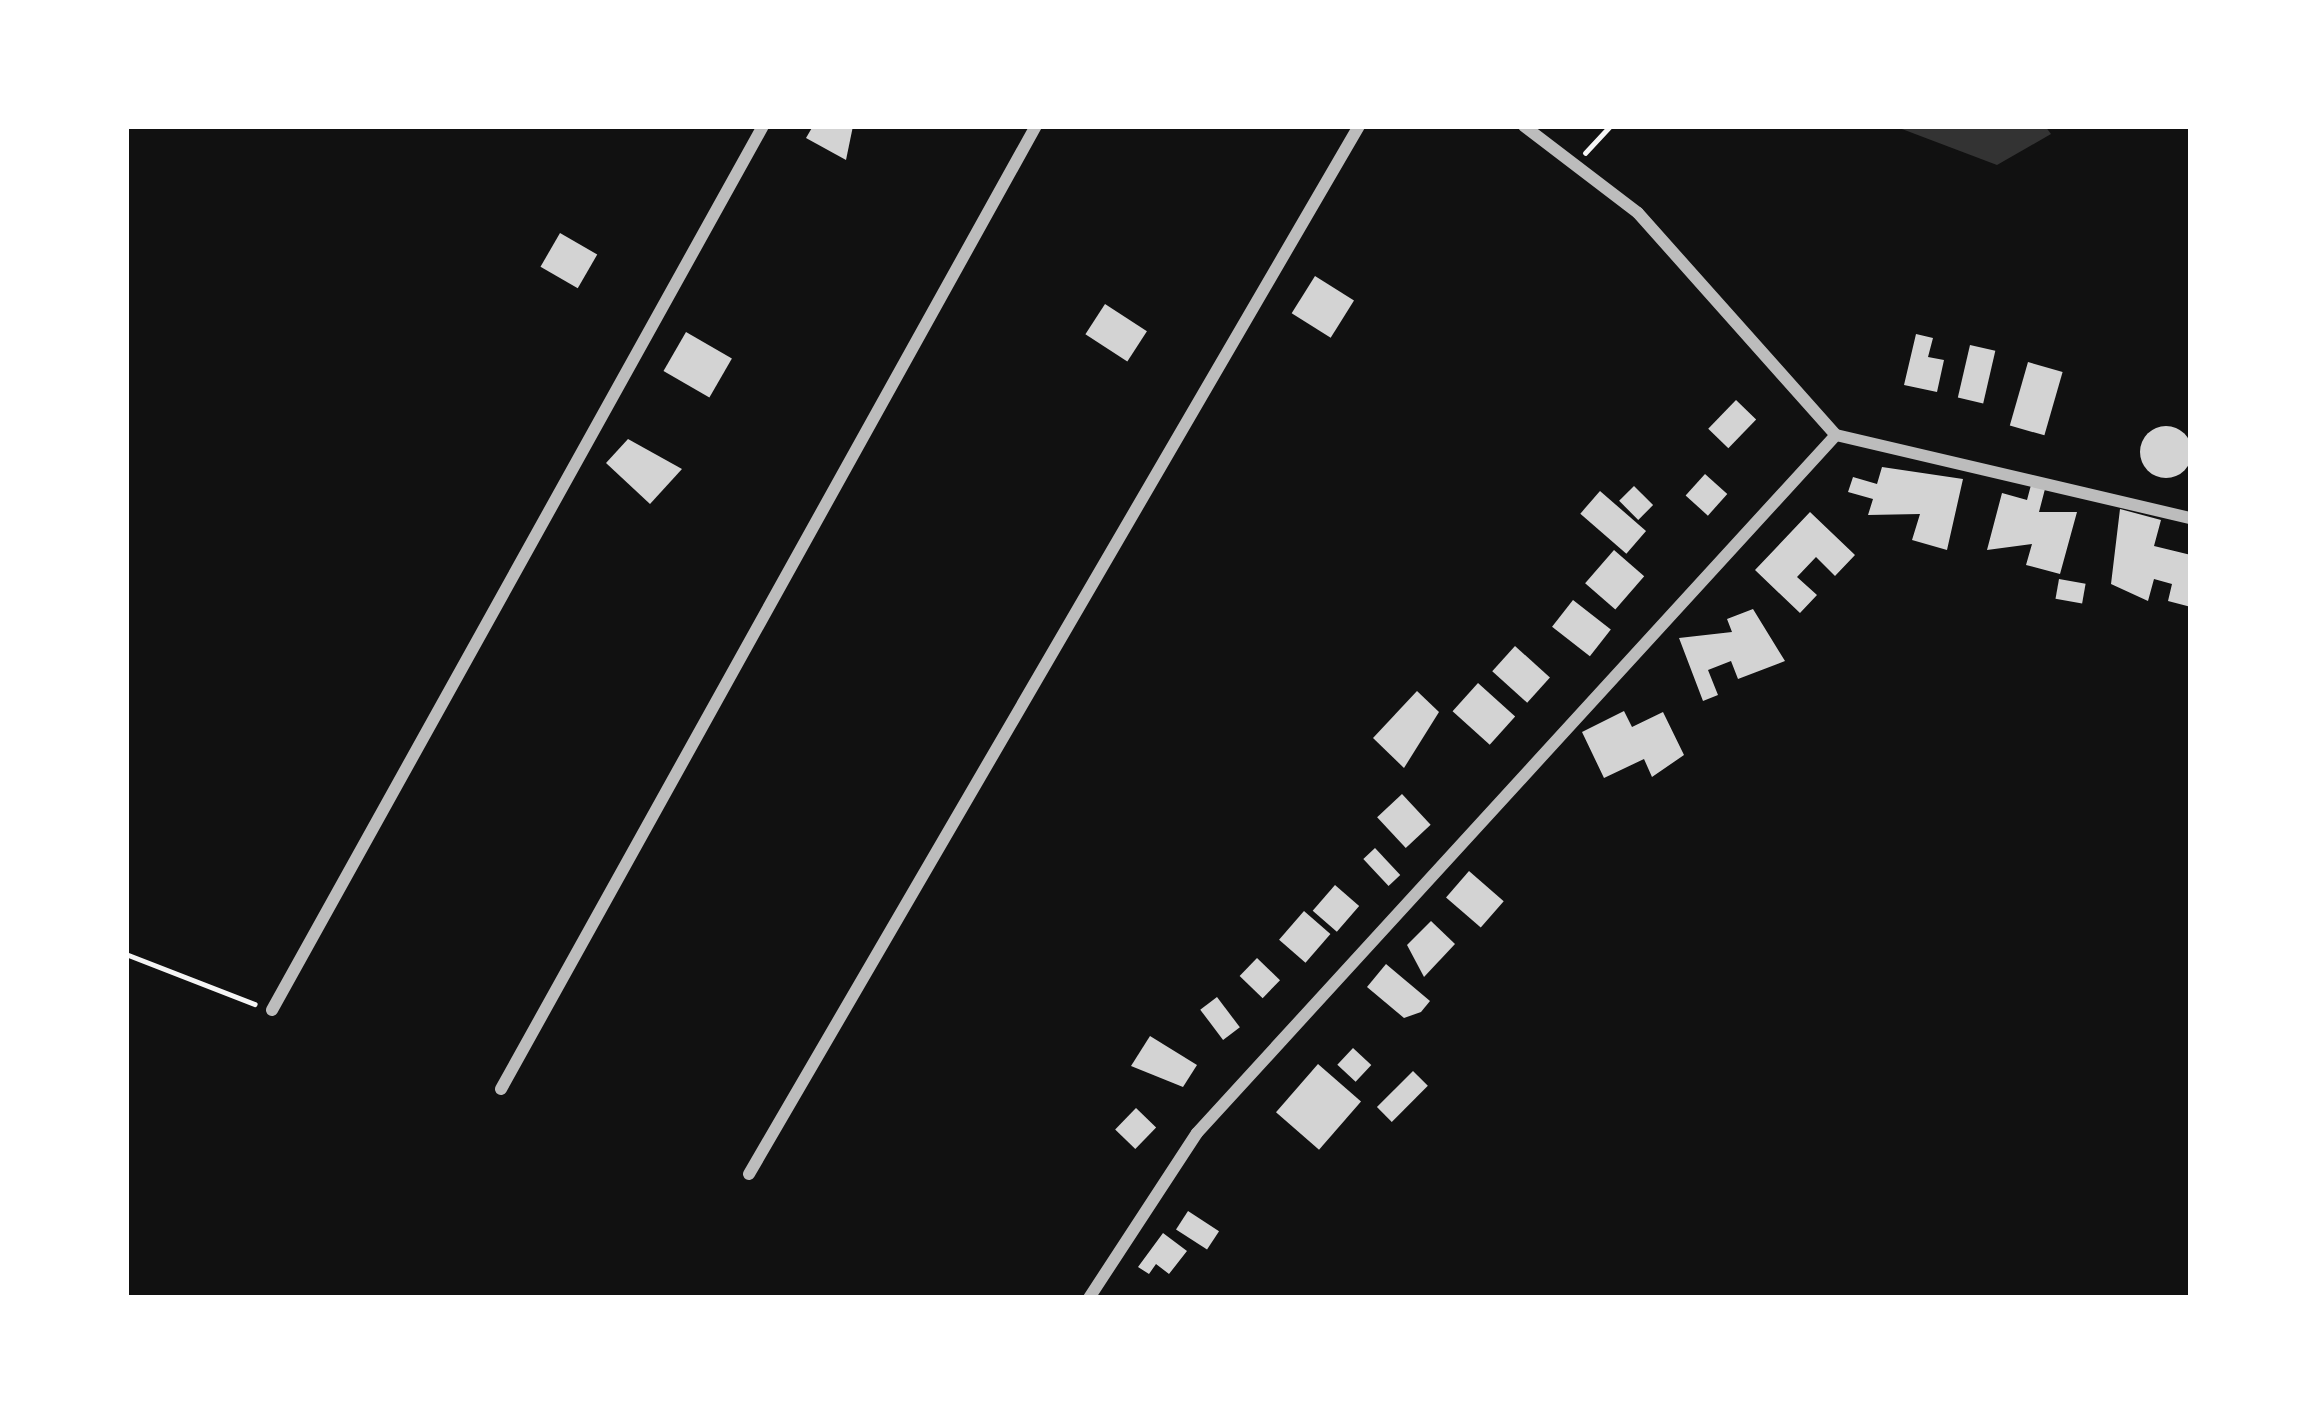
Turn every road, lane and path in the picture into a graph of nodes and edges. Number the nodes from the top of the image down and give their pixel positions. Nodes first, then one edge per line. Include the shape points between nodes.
1 (763, 126) edge
2 (1036, 126) edge
3 (1359, 126) edge
4 (1524, 126) edge
5 (1610, 126) edge
6 (1572, 167) junction
7 (1836, 435) junction
8 (2191, 518) edge
9 (126, 954) edge
10 (272, 1010) joint
11 (502, 1089) dead end
12 (749, 1174) dead end
13 (1089, 1298) edge

1 - 10 street
2 - 11 street
3 - 12 street
4 - 6 street
5 - 6 path
6 - 7 street via 1638,213
7 - 8 street
7 - 13 street via 1224,1102
9 - 10 path

